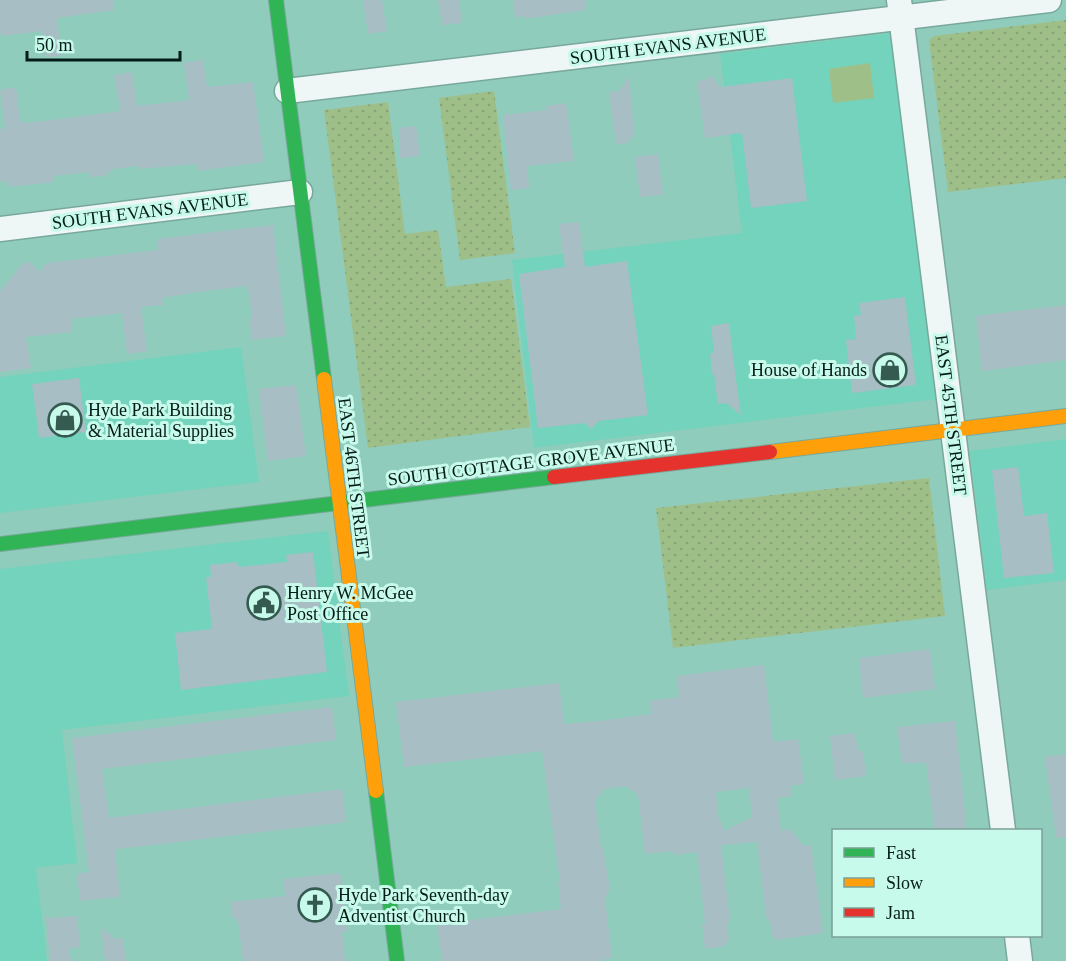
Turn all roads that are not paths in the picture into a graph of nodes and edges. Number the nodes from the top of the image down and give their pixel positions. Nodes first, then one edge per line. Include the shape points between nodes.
1 (276, 0) edge
2 (1049, 0) edge
3 (900, 9) edge
4 (287, 91) junction
5 (300, 192) junction
6 (0, 229) edge
7 (1066, 416) edge
8 (953, 430) junction
9 (339, 503) junction
10 (0, 544) edge
11 (1004, 829) edge
12 (1017, 937) edge
13 (397, 961) edge
14 (1020, 961) edge

1 - 4 main road, EAST 46TH STREET
2 - 3 street, SOUTH EVANS AVENUE
3 - 4 street, SOUTH EVANS AVENUE
3 - 8 street, EAST 45TH STREET
4 - 5 main road, EAST 46TH STREET
5 - 6 street, SOUTH EVANS AVENUE
5 - 9 main road, EAST 46TH STREET
7 - 8 main road, SOUTH COTTAGE GROVE AVENUE
8 - 9 main road, SOUTH COTTAGE GROVE AVENUE
8 - 11 street, EAST 45TH STREET
9 - 10 main road, SOUTH COTTAGE GROVE AVENUE
9 - 13 main road, EAST 46TH STREET
12 - 14 street

